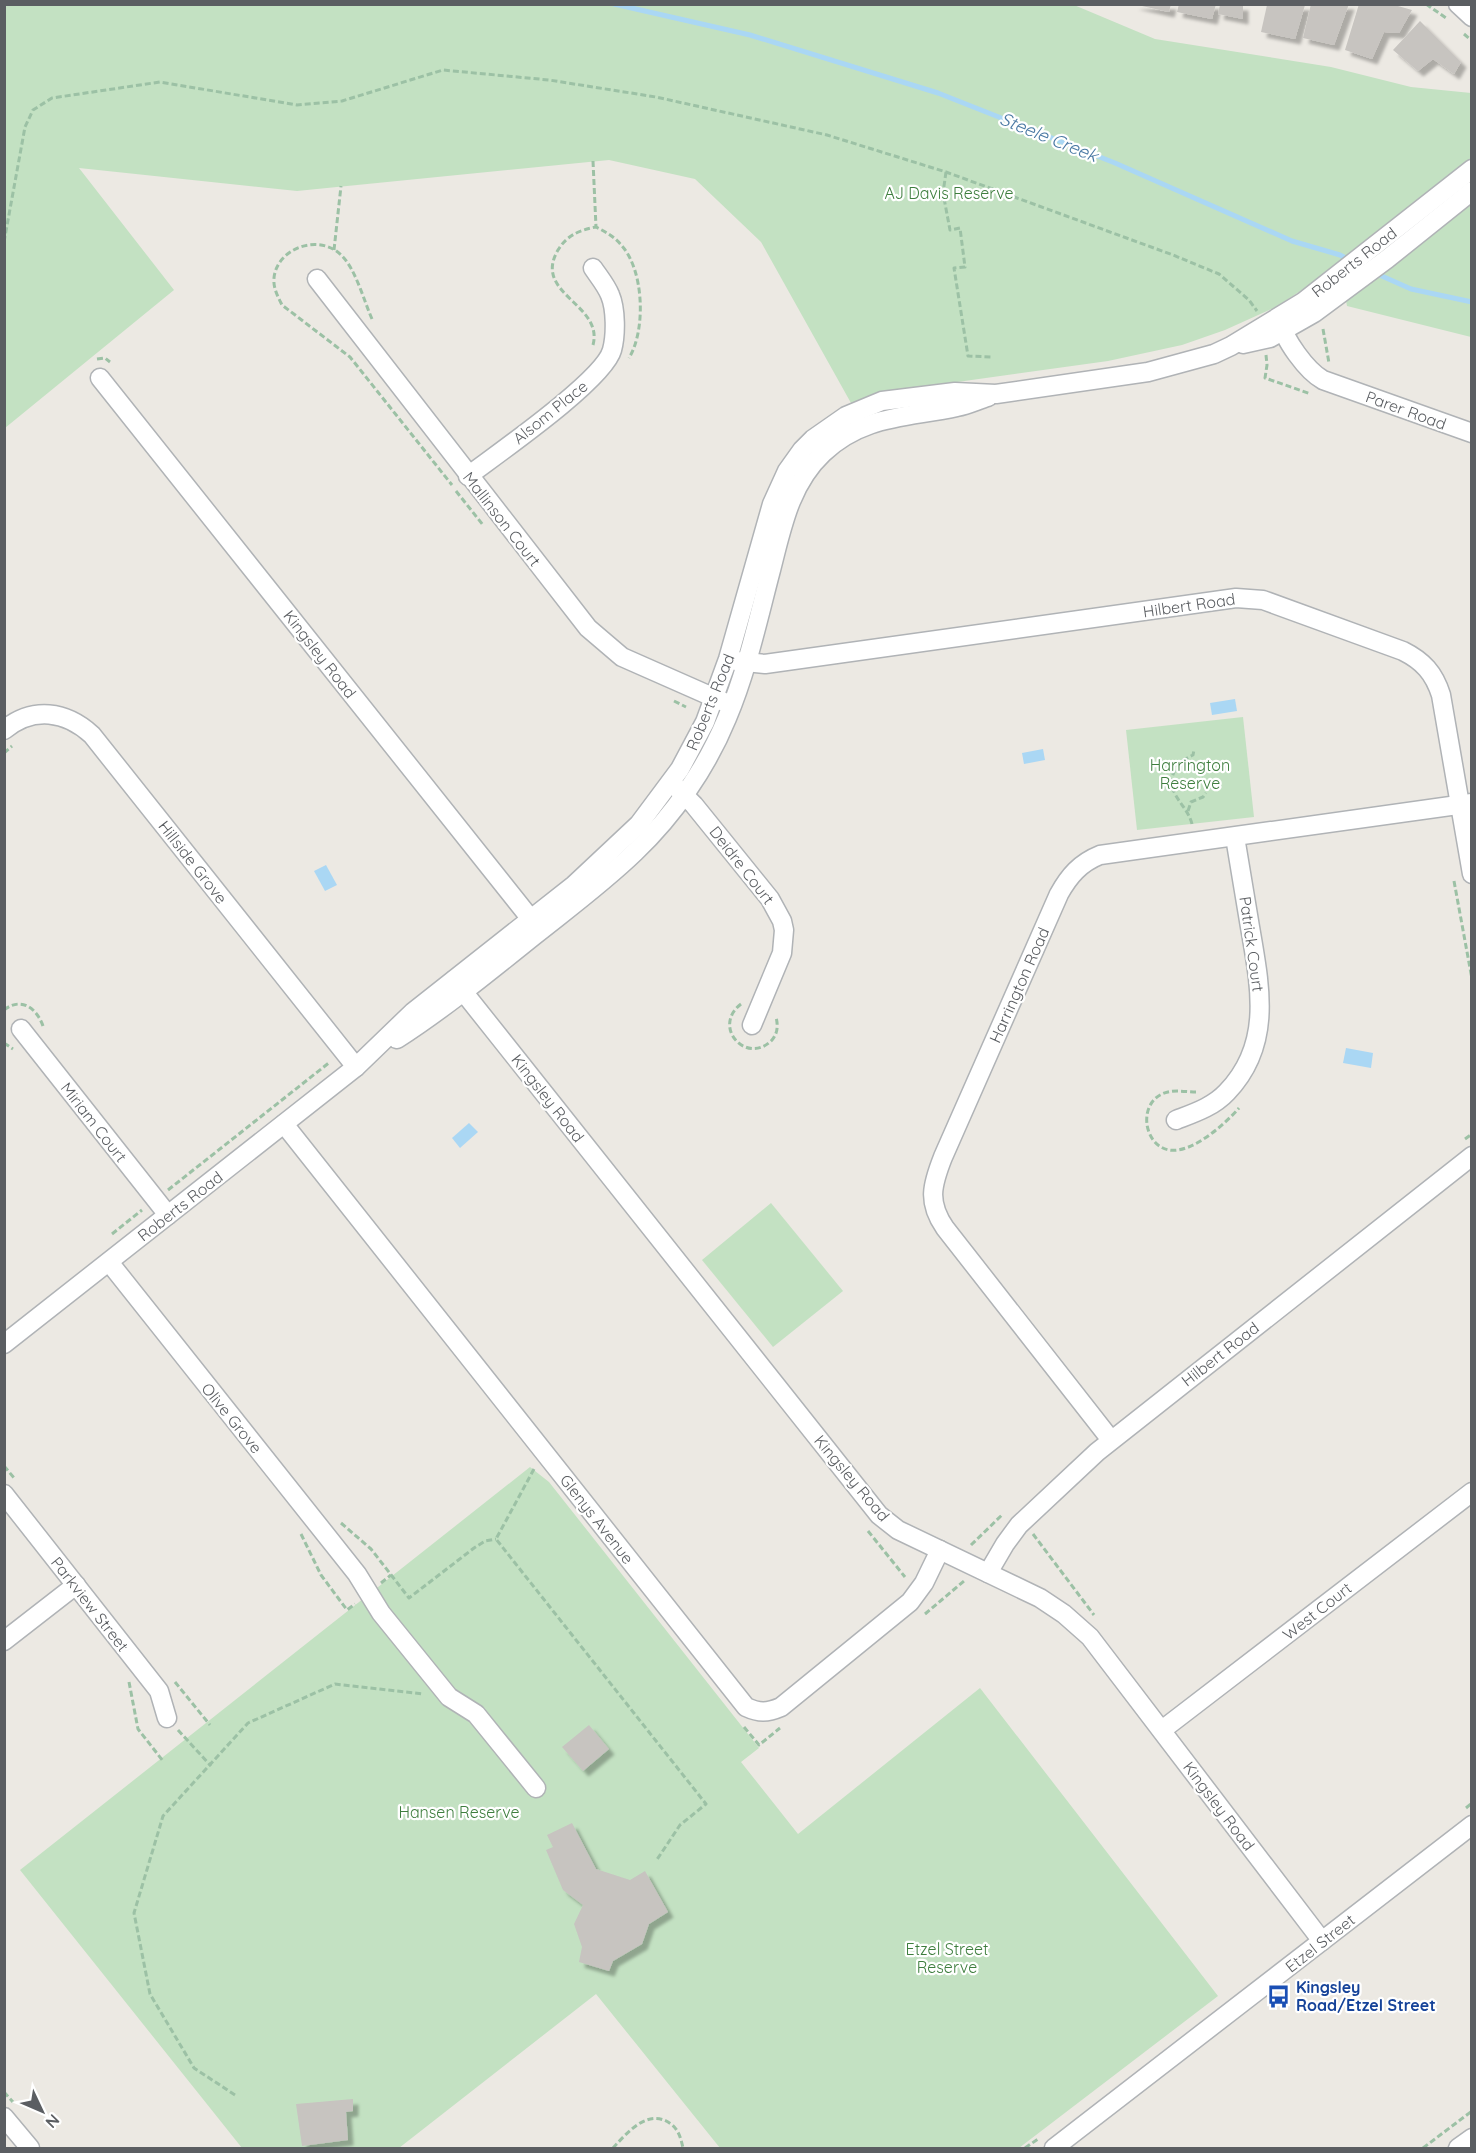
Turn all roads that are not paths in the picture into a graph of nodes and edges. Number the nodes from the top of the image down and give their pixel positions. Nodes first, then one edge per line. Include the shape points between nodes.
1 (1458, 4) edge
2 (1472, 17) edge
3 (1472, 169) edge
4 (1472, 191) edge
5 (1379, 254) junction
6 (593, 268) dead end
7 (316, 279) dead end
8 (1284, 326) junction
9 (100, 378) dead end
10 (1472, 433) edge
11 (468, 476) junction
12 (737, 661) junction
13 (715, 698) junction
14 (731, 706) junction
15 (12, 735) edge
16 (678, 788) junction
17 (1466, 804) edge
18 (1235, 837) junction
19 (1472, 874) edge
20 (535, 925) junction
21 (459, 986) junction
22 (752, 1025) dead end
23 (21, 1029) dead end
24 (356, 1067) junction
25 (1176, 1120) dead end
26 (284, 1124) junction
27 (1472, 1156) edge
28 (168, 1215) junction
29 (109, 1262) junction
30 (4, 1344) edge
31 (1111, 1440) junction
32 (1472, 1492) edge
33 (4, 1494) edge
34 (940, 1550) junction
35 (988, 1573) junction
36 (76, 1585) junction
37 (4, 1641) edge
38 (167, 1718) road end
39 (1162, 1730) junction
40 (536, 1788) dead end
41 (1467, 1817) edge
42 (1322, 1941) junction
43 (4, 2117) edge
44 (1472, 2138) edge
45 (30, 2148) edge
46 (1054, 2148) edge
47 (1458, 2148) edge

1 - 2 street
3 - 5 street, Roberts Road
4 - 5 street, Roberts Road
5 - 8 street, Roberts Road
6 - 11 street, Alsom Place via 611,297 612,351 579,390
7 - 11 street, Mallinson Court
8 - 10 street, Parer Road via 1312,372 1323,380
8 - 12 street, Roberts Road via 1270,338 1148,372 996,394 955,392 882,401 846,416 802,450 772,504
9 - 20 street, Kingsley Road
11 - 13 street, Mallinson Court via 598,638 622,657
12 - 13 street, Roberts Road
12 - 14 street, Roberts Road
12 - 17 street, Hilbert Road via 779,662 1236,598 1263,600 1421,661 1433,675 1441,695
13 - 14 street, Mallinson Court
13 - 16 street, Roberts Road
14 - 16 street, Roberts Road via 712,747
15 - 24 street, Hillside Grove via 22,718 44,713 76,722 92,735
16 - 20 street, Roberts Road
16 - 22 street, Deidre Court via 770,899 782,921 782,953
17 - 18 street, Harrington Road
17 - 19 street, Hilbert Road
18 - 25 street, Patrick Court via 1260,987 1260,1020 1254,1048 1227,1093 1208,1107
18 - 31 street, Harrington Road via 1100,855 1071,875 1059,894 934,1180 934,1206 945,1228
20 - 21 street, Roberts Road
21 - 24 street, Roberts Road via 413,1012
21 - 34 street, Kingsley Road via 879,1515 898,1530
23 - 28 street, Miriam Court
24 - 26 street, Roberts Road
26 - 28 street, Roberts Road
26 - 34 street, Glenys Avenue via 746,1707 768,1712 799,1694 910,1602
27 - 31 street, Hilbert Road
28 - 29 street, Roberts Road
29 - 30 street, Roberts Road
29 - 40 street, Olive Grove via 357,1574 381,1613 448,1697 476,1714
31 - 35 street, Hilbert Road via 1019,1525
32 - 39 street, West Court
33 - 36 street, Parkview Street
34 - 35 street, Kingsley Road
35 - 39 street, Kingsley Road via 1040,1598 1077,1625
36 - 37 street
36 - 38 street, Parkview Street via 159,1691
39 - 42 street, Kingsley Road
41 - 42 street, Etzel Street
42 - 46 street, Etzel Street
43 - 45 street
44 - 47 street

